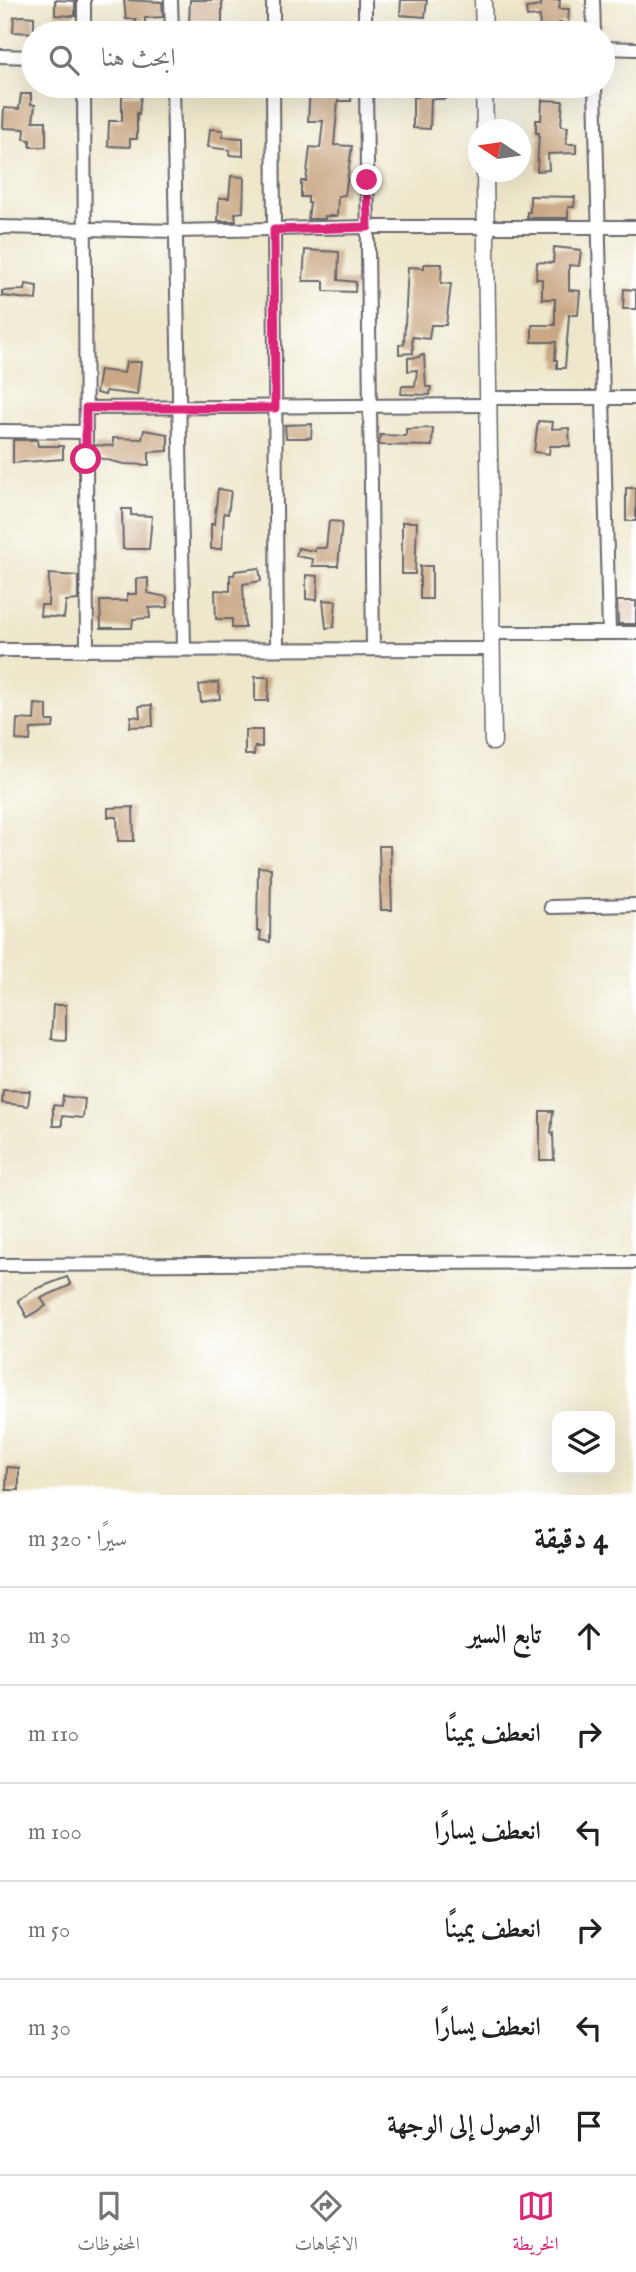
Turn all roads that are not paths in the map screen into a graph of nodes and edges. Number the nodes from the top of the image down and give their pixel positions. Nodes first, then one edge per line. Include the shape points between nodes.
1 (84, 0) edge
2 (171, 0) edge
3 (273, 0) edge
4 (365, 0) edge
5 (483, 0) edge
6 (593, 0) edge
7 (84, 21) edge
8 (172, 21) edge
9 (273, 21) edge
10 (365, 21) edge
11 (484, 21) edge
12 (594, 21) edge
13 (615, 48) edge
14 (636, 49) edge
15 (0, 56) edge
16 (21, 57) edge
17 (84, 98) edge
18 (173, 98) edge
19 (273, 98) edge
20 (366, 98) edge
21 (484, 98) edge
22 (595, 98) edge
23 (485, 119) edge
24 (485, 182) edge
25 (599, 226) junction
26 (0, 227) edge
27 (368, 227) junction
28 (486, 227) junction
29 (636, 227) edge
30 (85, 230) junction
31 (176, 230) junction
32 (274, 230) junction
33 (603, 398) junction
34 (636, 398) edge
35 (489, 402) junction
36 (370, 407) junction
37 (86, 408) junction
38 (179, 408) junction
39 (275, 408) junction
40 (0, 431) edge
41 (86, 432) junction
42 (609, 633) junction
43 (636, 633) edge
44 (491, 641) junction
45 (184, 649) junction
46 (277, 649) junction
47 (373, 649) junction
48 (0, 650) edge
49 (87, 650) junction
50 (493, 742) dead end
51 (636, 905) edge
52 (551, 907) dead end
53 (636, 1262) edge
54 (0, 1265) edge

1 - 7 street
2 - 8 street
3 - 9 street
4 - 10 street
5 - 11 street
6 - 12 street
13 - 14 street
15 - 16 street
17 - 30 street
18 - 31 street
19 - 32 street
20 - 27 street
21 - 23 street
22 - 25 street
24 - 28 street
25 - 28 street
25 - 29 street
25 - 33 street
26 - 30 street
27 - 28 street
27 - 32 street
27 - 36 street
28 - 35 street
30 - 31 street
30 - 37 street
31 - 32 street
31 - 38 street
32 - 39 street
33 - 34 street
33 - 35 street
33 - 42 street
35 - 36 street
35 - 44 street
36 - 39 street
36 - 47 street
37 - 38 street
37 - 41 street
38 - 39 street
38 - 45 street
39 - 46 street
40 - 41 street
41 - 49 street
42 - 43 street
42 - 44 street
44 - 47 street
44 - 50 street
45 - 46 street
45 - 49 street
46 - 47 street
48 - 49 street
51 - 52 street
53 - 54 street

